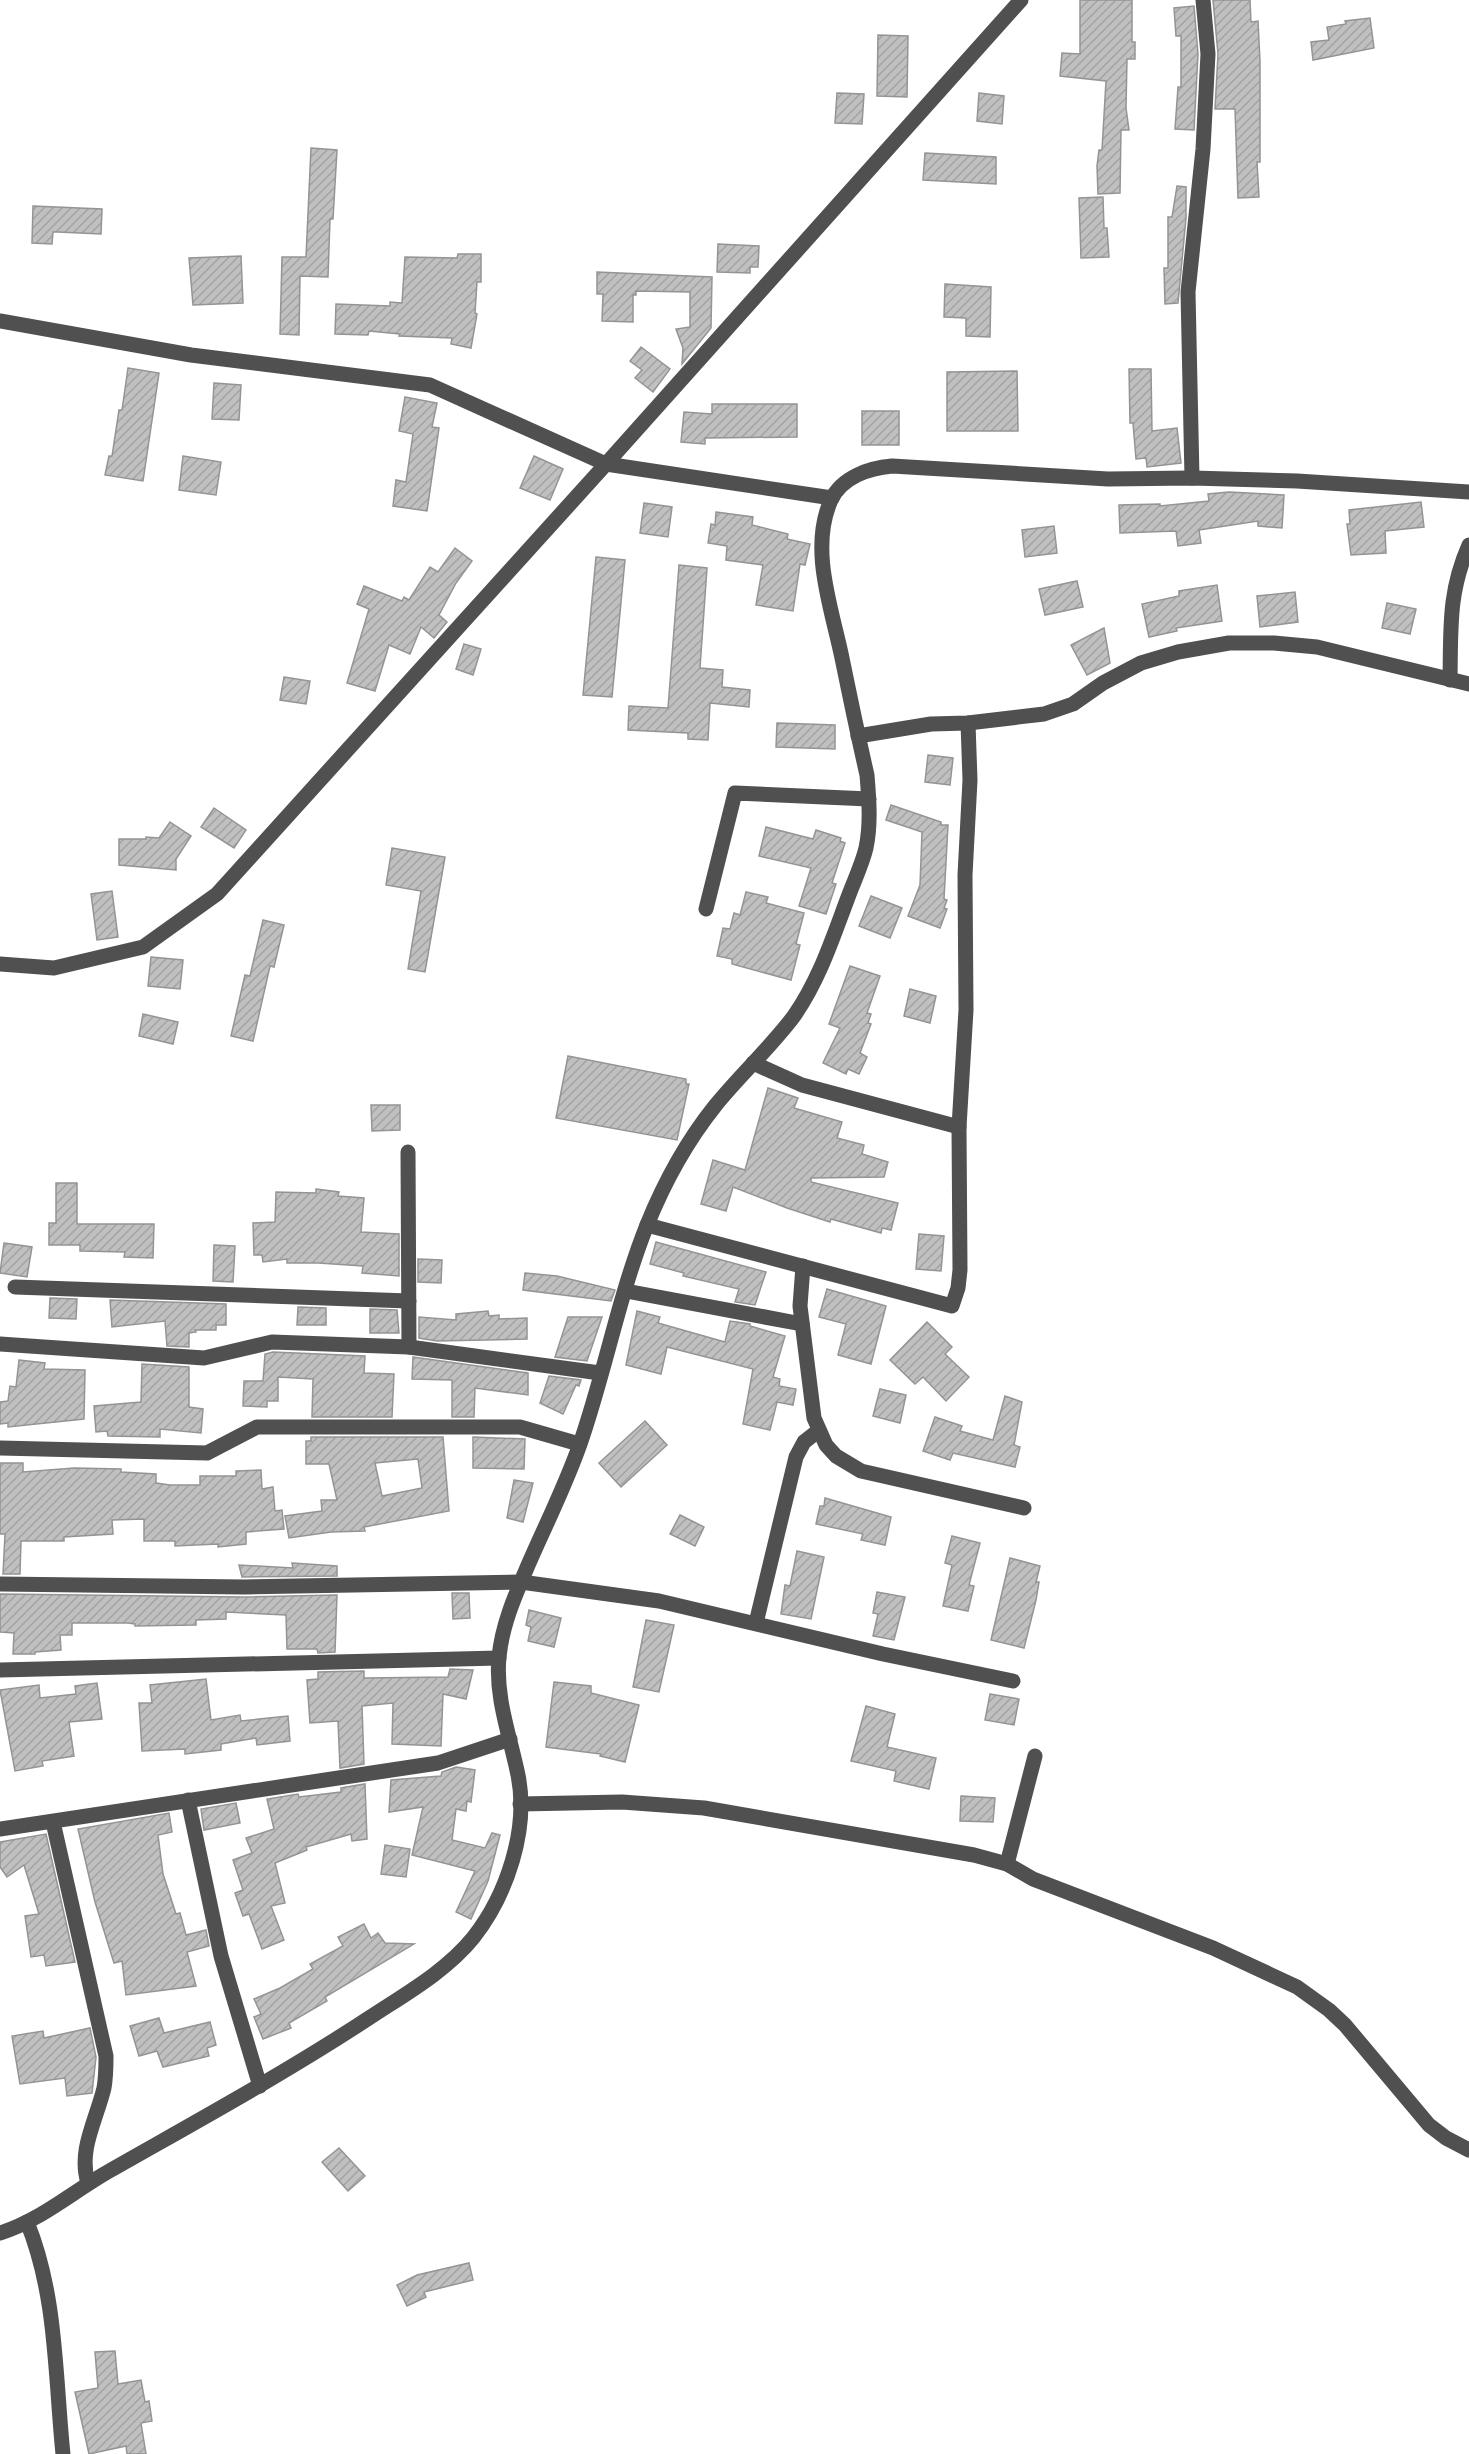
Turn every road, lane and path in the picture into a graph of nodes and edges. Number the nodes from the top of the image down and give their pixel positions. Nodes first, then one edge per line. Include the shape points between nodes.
1 (1021, 0) edge
2 (1203, 0) edge
3 (0, 321) edge
4 (606, 464) junction
5 (1192, 478) junction
6 (1469, 492) edge
7 (832, 498) junction
8 (1469, 544) edge
9 (1450, 680) junction
10 (1469, 684) edge
11 (968, 723) junction
12 (858, 736) junction
13 (869, 799) junction
14 (706, 909) dead end
15 (0, 964) edge
16 (753, 1063) junction
17 (959, 1127) junction
18 (408, 1152) dead end
19 (647, 1226) junction
20 (803, 1266) junction
21 (15, 1287) dead end
22 (626, 1291) junction
23 (409, 1301) junction
24 (802, 1324) junction
25 (0, 1344) edge
26 (409, 1347) junction
27 (600, 1373) junction
28 (818, 1431) junction
29 (579, 1444) junction
30 (0, 1448) edge
31 (1024, 1508) dead end
32 (521, 1582) junction
33 (0, 1584) edge
34 (756, 1623) junction
35 (499, 1658) junction
36 (0, 1670) edge
37 (1013, 1682) dead end
38 (510, 1739) junction
39 (1035, 1756) dead end
40 (188, 1800) junction
41 (520, 1804) junction
42 (53, 1822) junction
43 (0, 1829) edge
44 (1007, 1864) junction
45 (260, 2086) junction
46 (1469, 2150) edge
47 (87, 2183) junction
48 (27, 2222) junction
49 (0, 2233) edge
50 (63, 2454) edge

1 - 4 street
2 - 5 street via 1208,54 1188,292
3 - 4 street via 191,355 430,385
4 - 7 street
4 - 15 street via 217,894 143,947 54,968
5 - 6 street
5 - 7 street via 1108,479 892,466 858,474
7 - 12 street via 822,559
8 - 9 street via 1453,593
9 - 10 street
9 - 11 street via 1317,647 1229,643 1141,663 1084,697 1044,714
11 - 12 street via 931,724
11 - 17 street via 966,1010
12 - 13 street
13 - 14 street via 735,793
13 - 16 street via 866,850 824,964 795,1014
16 - 17 street via 802,1085
16 - 19 street via 698,1130
17 - 20 street via 960,1270 952,1306
18 - 23 street
19 - 20 street
19 - 22 street
20 - 24 street
21 - 23 street
22 - 24 street
22 - 27 street
23 - 26 street
24 - 28 street
25 - 26 street via 204,1358 272,1342
26 - 27 street
27 - 29 street
28 - 31 street via 836,1456 861,1471
28 - 34 street via 804,1442 796,1457
29 - 30 street via 520,1427 257,1427 207,1453
29 - 32 street
32 - 33 street via 244,1587
32 - 34 street via 659,1601
32 - 35 street
34 - 37 street
35 - 36 street
35 - 38 street via 501,1702
38 - 40 street via 438,1763
38 - 41 street
39 - 44 street
40 - 42 street
40 - 45 street via 221,1956
41 - 44 street via 622,1802 704,1808
41 - 45 street via 516,1842 502,1889 488,1917 466,1946 424,1982
42 - 43 street
42 - 47 street via 106,2056 105,2085 84,2151
44 - 46 street via 1033,1879 1213,1948 1297,1988 1345,2025 1429,2125
45 - 47 street
47 - 48 street
48 - 49 street
48 - 50 street via 47,2284

